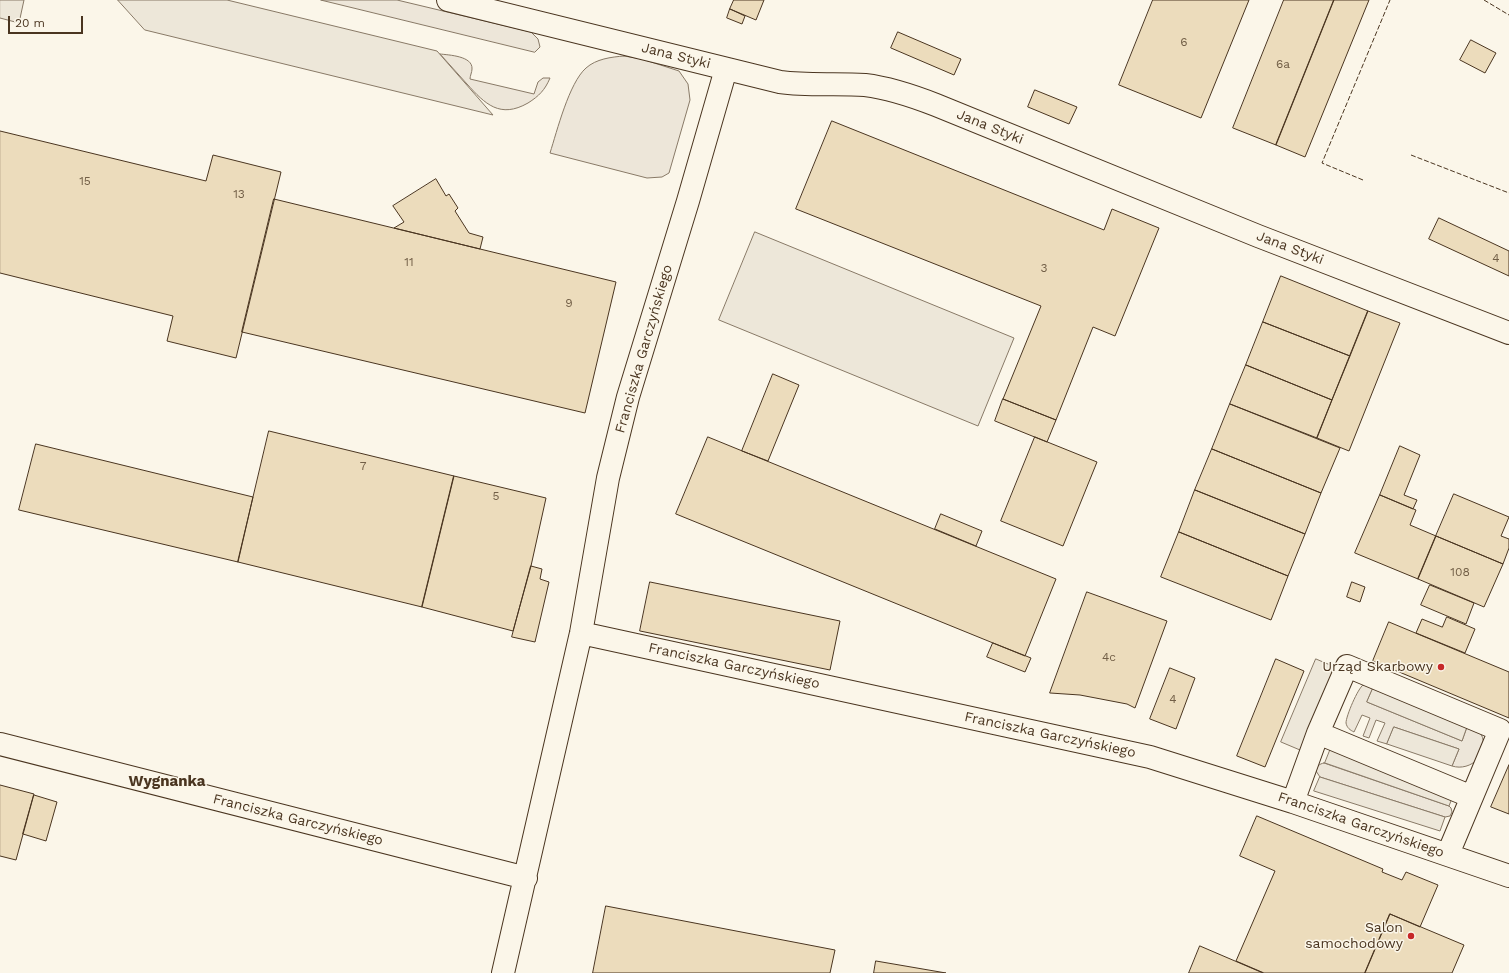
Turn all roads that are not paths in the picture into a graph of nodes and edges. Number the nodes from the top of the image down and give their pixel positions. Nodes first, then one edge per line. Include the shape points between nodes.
1 (448, 0) edge
2 (726, 69) junction
3 (1509, 333) edge
4 (581, 633) junction
5 (1318, 733) junction
6 (0, 744) edge
7 (1472, 797) junction
8 (1293, 802) junction
9 (1448, 854) junction
10 (1509, 876) edge
11 (526, 878) junction
12 (504, 973) edge

1 - 2 street, Jana Styki
2 - 3 street, Jana Styki via 793,84 867,86 913,96 1244,230
2 - 4 street, Franciszka Garczyńskiego via 628,396 608,478
4 - 8 street, Franciszka Garczyńskiego via 1150,757
4 - 11 street, Franciszka Garczyńskiego
5 - 7 street
5 - 7 street via 1347,666 1500,730
5 - 8 street
6 - 11 street, Franciszka Garczyńskiego
7 - 9 street
8 - 9 street, Franciszka Garczyńskiego
9 - 10 street, Franciszka Garczyńskiego
11 - 12 street, Franciszka Garczyńskiego

